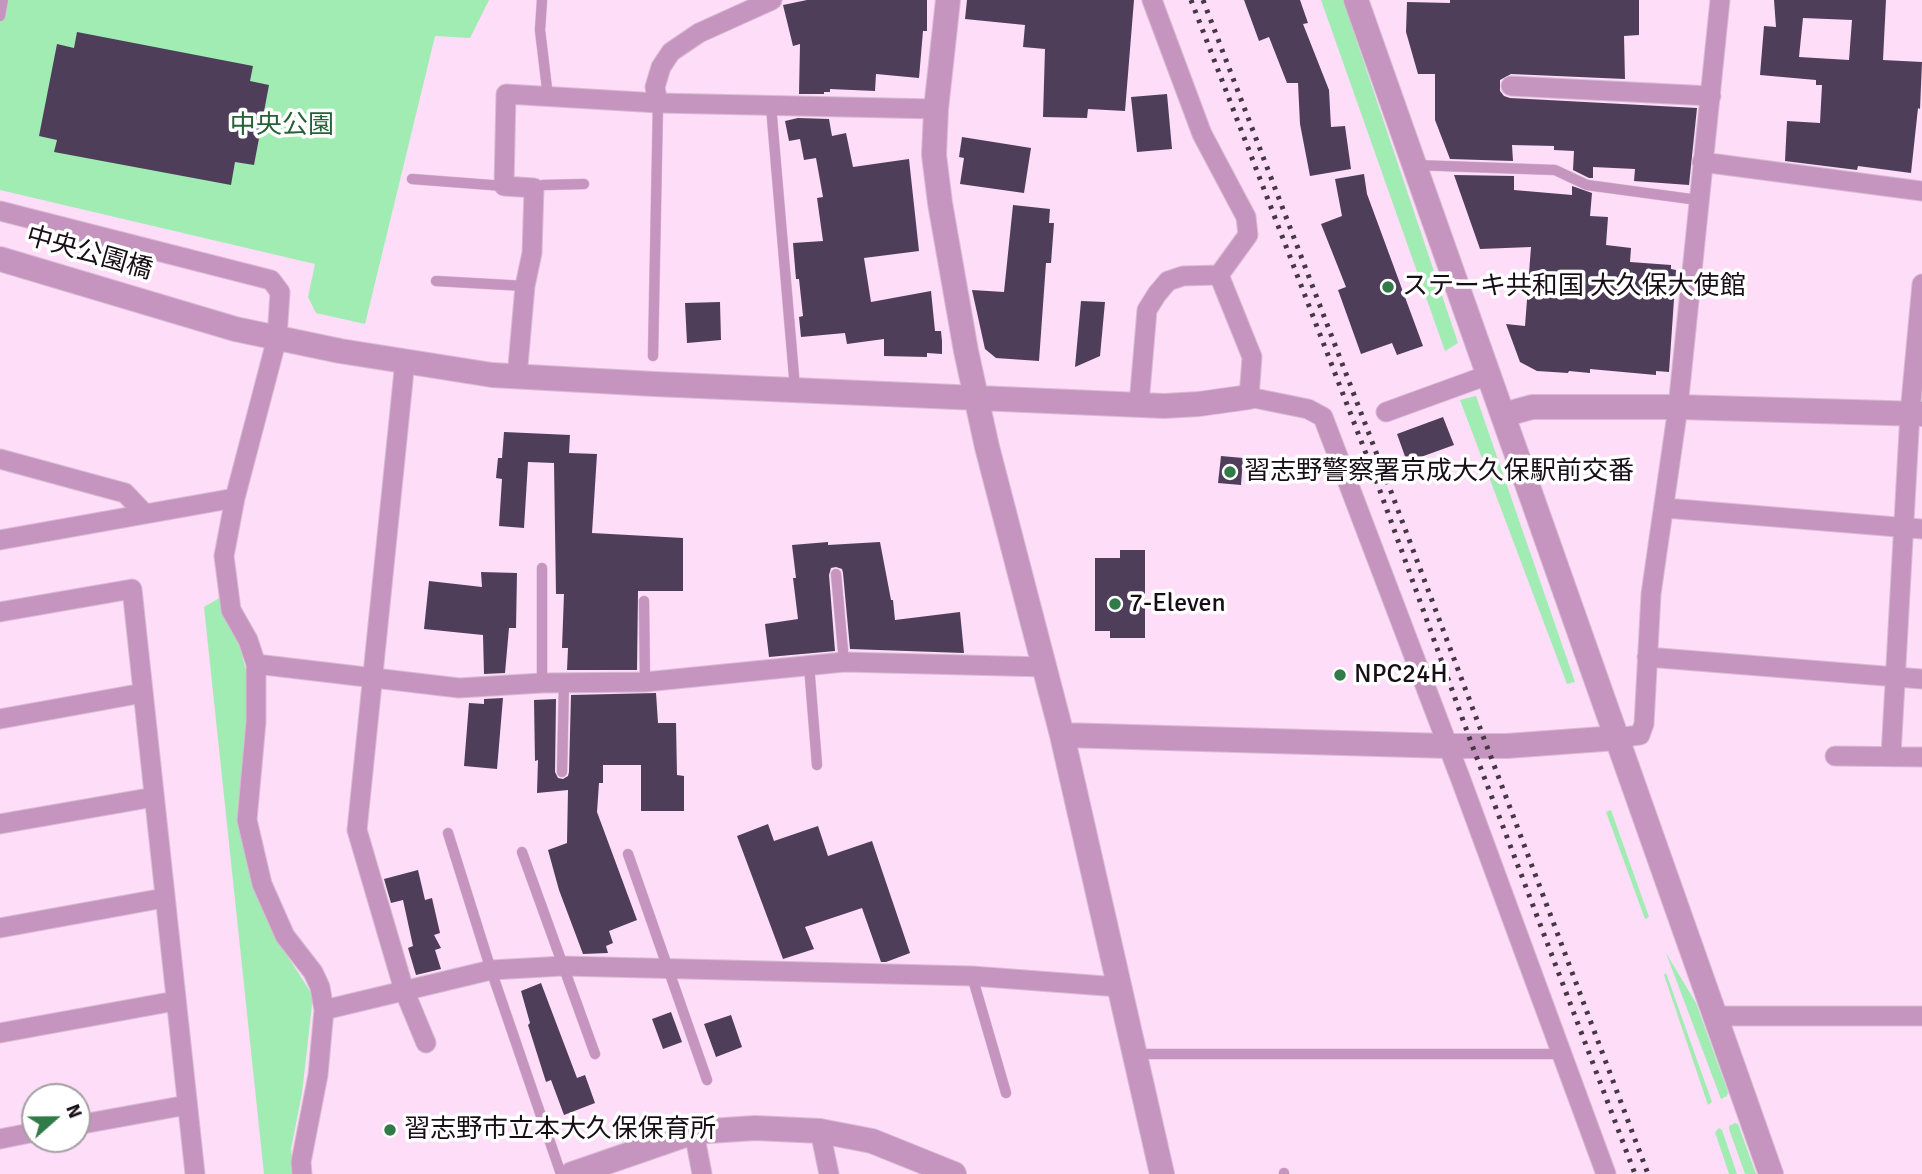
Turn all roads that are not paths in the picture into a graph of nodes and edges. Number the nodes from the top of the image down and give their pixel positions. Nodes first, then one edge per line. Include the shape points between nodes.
1 (3, 0) edge
2 (542, 0) edge
3 (772, 0) edge
4 (948, 0) edge
5 (1152, 0) edge
6 (1356, 0) edge
7 (1720, 0) edge
8 (0, 16) edge
9 (1511, 86) dead end
10 (1711, 96) junction
11 (548, 97) junction
12 (658, 103) junction
13 (771, 106) junction
14 (936, 109) junction
15 (1702, 162) junction
16 (1415, 165) junction
17 (412, 179) dead end
18 (584, 184) dead end
19 (504, 186) junction
20 (534, 187) junction
21 (1922, 191) edge
22 (1698, 200) junction
23 (0, 211) edge
24 (0, 259) edge
25 (1219, 275) junction
26 (436, 281) dead end
27 (1922, 284) edge
28 (525, 286) junction
29 (277, 338) junction
30 (653, 356) dead end
31 (405, 361) junction
32 (1488, 374) junction
33 (517, 377) junction
34 (795, 389) junction
35 (976, 397) junction
36 (1249, 397) junction
37 (1139, 404) junction
38 (1678, 407) junction
39 (1386, 412) dead end
40 (1916, 414) edge
41 (1503, 415) junction
42 (0, 459) edge
43 (234, 498) junction
44 (1665, 508) junction
45 (145, 514) junction
46 (1913, 528) edge
47 (0, 540) edge
48 (542, 568) dead end
49 (836, 574) dead end
50 (644, 601) dead end
51 (0, 612) edge
52 (1647, 657) junction
53 (844, 662) junction
54 (256, 664) junction
55 (809, 664) junction
56 (1045, 667) junction
57 (372, 677) junction
58 (1895, 677) junction
59 (1922, 679) edge
60 (645, 682) junction
61 (542, 683) junction
62 (564, 683) junction
63 (143, 693) junction
64 (0, 719) edge
65 (1062, 735) junction
66 (1616, 738) junction
67 (1447, 746) junction
68 (1835, 755) dead end
69 (1891, 755) junction
70 (1922, 757) edge
71 (817, 765) dead end
72 (562, 772) dead end
73 (154, 797) junction
74 (0, 824) edge
75 (448, 832) dead end
76 (522, 852) dead end
77 (628, 854) dead end
78 (164, 898) junction
79 (0, 928) edge
80 (563, 966) junction
81 (670, 969) junction
82 (491, 970) junction
83 (972, 976) junction
84 (1119, 987) junction
85 (404, 990) junction
86 (175, 1001) junction
87 (324, 1010) junction
88 (1716, 1016) junction
89 (1922, 1016) edge
90 (0, 1033) edge
91 (426, 1043) dead end
92 (595, 1054) dead end
93 (1134, 1054) junction
94 (1563, 1054) junction
95 (707, 1080) dead end
96 (1006, 1093) dead end
97 (187, 1105) junction
98 (91, 1122) edge
99 (820, 1131) junction
100 (694, 1132) junction
101 (21, 1135) edge
102 (0, 1139) edge
103 (195, 1174) edge
104 (302, 1174) edge
105 (561, 1174) edge
106 (572, 1174) edge
107 (702, 1174) edge
108 (829, 1174) edge
109 (954, 1174) edge
110 (1162, 1174) edge
111 (1606, 1174) edge
112 (1771, 1174) edge

1 - 8 lane
2 - 11 lane via 540,30
3 - 12 street via 699,33 671,52 656,87
4 - 14 street
5 - 25 street via 1202,134 1246,217 1248,235
6 - 16 street
7 - 10 street
9 - 10 street
10 - 15 street
11 - 12 street
11 - 19 street via 506,94
12 - 13 street
12 - 30 lane
13 - 14 street
13 - 34 lane
14 - 35 street via 934,155 940,203
15 - 21 street
15 - 22 street
16 - 22 lane via 1555,170 1587,185
16 - 32 street
17 - 19 lane
18 - 20 lane
19 - 20 street
20 - 28 street via 532,253
22 - 38 street
23 - 29 street via 271,281 279,292
24 - 29 street, 中央公園橋
25 - 36 street via 1251,356
25 - 37 street via 1167,281 1147,310
26 - 28 lane
27 - 40 street
28 - 33 street
29 - 31 street, 中央公園橋
29 - 43 street
31 - 33 street, 中央公園橋
31 - 57 street
32 - 39 street
32 - 41 street
33 - 34 street, 中央公園橋
34 - 35 street, 中央公園橋
35 - 37 street, 中央公園橋
35 - 56 street
36 - 37 street, 中央公園橋 via 1199,404
36 - 67 street via 1308,409 1323,417
38 - 40 street
38 - 41 street via 1532,407
38 - 44 street
40 - 46 street
41 - 66 street
42 - 45 street via 125,493
43 - 45 street
43 - 54 street via 224,556 231,610
44 - 46 street
44 - 52 street via 1651,594
45 - 47 street
46 - 58 street
48 - 61 lane
49 - 53 lane
50 - 60 lane
51 - 63 street via 132,589
52 - 58 street
52 - 66 street via 1643,731
53 - 55 street
53 - 56 street
54 - 57 street
54 - 87 street via 247,820 262,884 285,936 313,972
55 - 60 street
55 - 71 lane
56 - 65 street
57 - 61 street via 459,688
57 - 85 street via 357,830
58 - 59 street
58 - 69 street
60 - 62 street
61 - 62 street
62 - 72 lane
63 - 64 street
63 - 73 street
65 - 67 street
65 - 84 street
66 - 67 street
66 - 88 street
67 - 94 street
68 - 69 street
69 - 70 street
73 - 74 street
73 - 78 street
75 - 82 lane
76 - 80 lane
77 - 81 lane
78 - 79 street
78 - 86 street
80 - 81 street
80 - 82 street
80 - 92 lane
81 - 83 street
81 - 95 lane
82 - 85 street
82 - 105 lane
83 - 84 street
83 - 96 lane
84 - 93 street
85 - 87 street
85 - 91 street
86 - 90 street
86 - 97 street
87 - 104 street
88 - 89 street
88 - 112 street
93 - 94 lane
93 - 110 street
94 - 111 street
97 - 98 street
97 - 103 street
99 - 100 street via 755,1128
99 - 108 street
99 - 109 street via 872,1141
100 - 106 street
100 - 107 street
101 - 102 street

